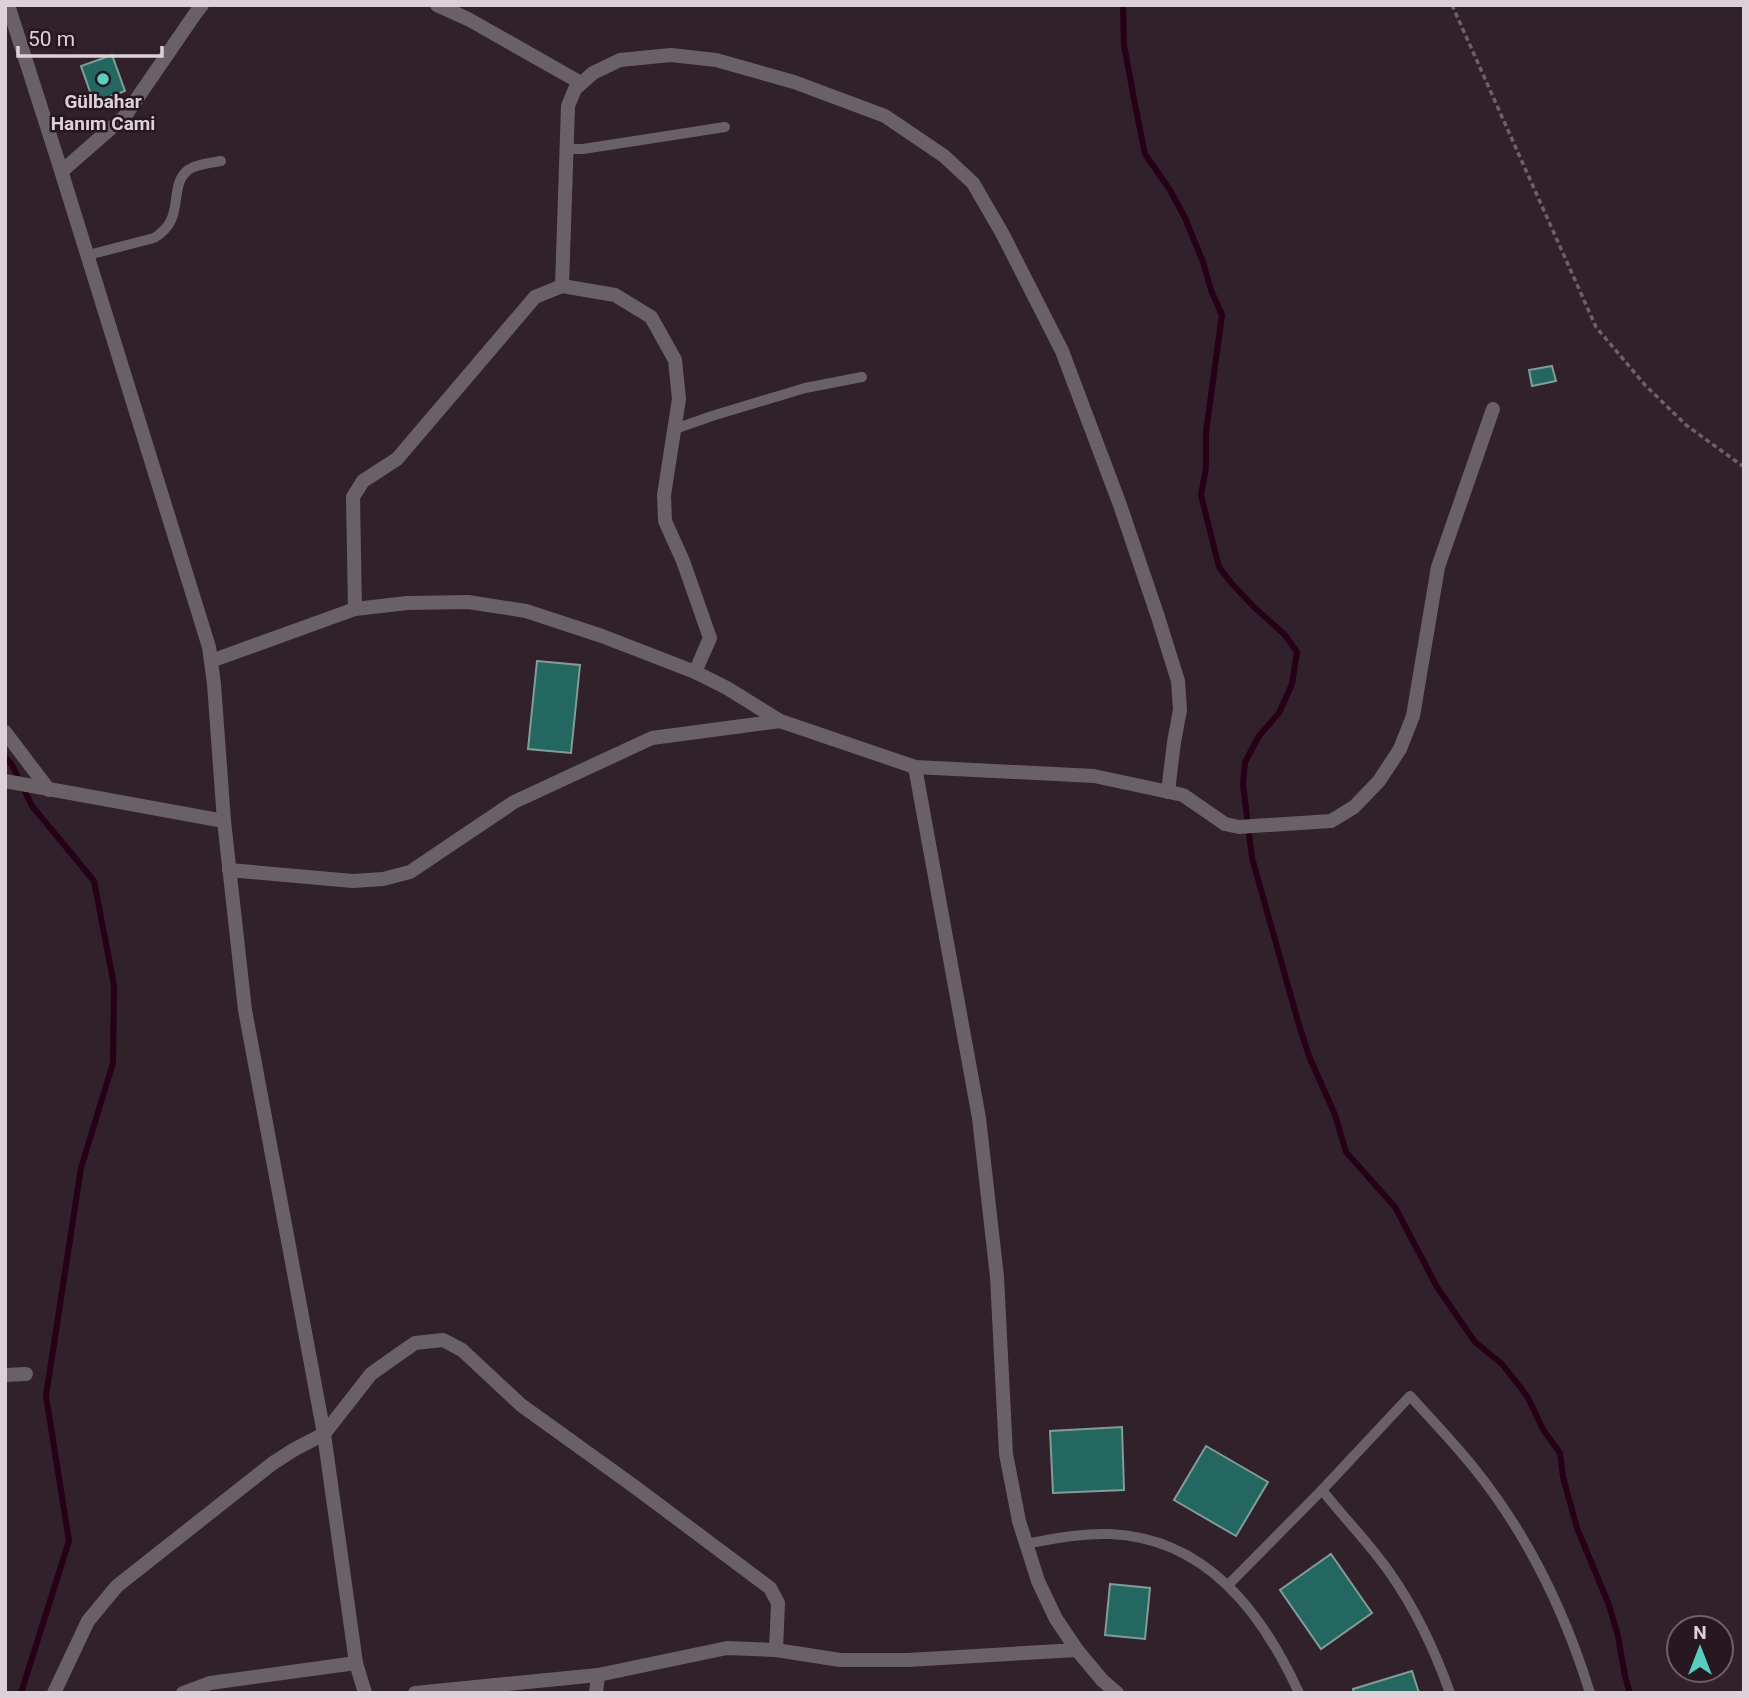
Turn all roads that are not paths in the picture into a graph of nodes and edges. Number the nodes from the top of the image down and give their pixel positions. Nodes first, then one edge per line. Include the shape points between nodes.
1 (8, 5) edge
2 (202, 5) edge
3 (437, 5) edge
4 (581, 83) junction
5 (725, 127) dead end
6 (567, 149) junction
7 (220, 161) dead end
8 (62, 171) junction
9 (88, 255) junction
10 (562, 286) junction
11 (862, 377) dead end
12 (1493, 409) dead end
13 (675, 429) junction
14 (355, 609) junction
15 (211, 661) junction
16 (695, 672) junction
17 (780, 721) junction
18 (5, 732) edge
19 (915, 767) junction
20 (6, 781) edge
21 (43, 789) junction
22 (1168, 792) junction
23 (224, 821) junction
24 (229, 870) junction
25 (26, 1374) dead end
26 (5, 1375) edge
27 (324, 1434) junction
28 (1322, 1490) junction
29 (1025, 1544) junction
30 (1228, 1585) junction
31 (776, 1650) junction
32 (1077, 1650) junction
33 (356, 1663) junction
34 (598, 1675) junction
35 (54, 1693) edge
36 (183, 1693) edge
37 (365, 1693) edge
38 (415, 1693) edge
39 (596, 1693) edge
40 (1117, 1693) edge
41 (1299, 1693) edge
42 (1450, 1693) edge
43 (1590, 1693) edge

1 - 8 street
2 - 8 street via 125,117
3 - 4 street
4 - 6 street via 568,106
4 - 22 street via 620,60 671,55 716,60 794,82 885,117 944,156 973,183 1062,351 1158,617 1178,681 1180,710
5 - 6 lane
6 - 10 street
7 - 9 lane via 187,171 179,183 172,221 162,234
8 - 9 street
9 - 15 street
10 - 13 street via 615,295 651,317 675,360 679,399
10 - 14 street via 535,298 397,459 363,481 353,496
11 - 13 lane via 805,388
12 - 22 street via 1438,567 1413,716 1400,749 1378,781 1354,807 1331,821 1240,827 1225,824 1183,795
13 - 16 street via 664,495 665,521 710,638
14 - 15 street
14 - 16 street via 468,602 526,611
15 - 23 street
16 - 17 street
17 - 19 street
17 - 24 street via 652,737 514,802 410,873 353,881
18 - 21 street
19 - 22 street via 1094,776
19 - 29 street via 979,1118 997,1277 1006,1454
20 - 21 street
21 - 23 street
23 - 24 street
24 - 27 street via 245,1010
25 - 26 street
27 - 31 street via 371,1374 415,1343 443,1339 462,1350 520,1405 771,1588 778,1603
27 - 33 street
27 - 35 street via 273,1463 117,1586 88,1620
28 - 30 lane
28 - 42 lane via 1389,1571 1433,1650
28 - 43 lane via 1409,1396 1476,1470 1518,1529 1563,1617
29 - 30 lane via 1090,1534 1132,1536 1185,1554
29 - 32 street via 1056,1619
30 - 41 lane via 1271,1640
31 - 32 street via 840,1660 908,1660
31 - 34 street via 727,1648
32 - 40 street
33 - 36 street via 209,1683
33 - 37 street
34 - 38 street
34 - 39 street

